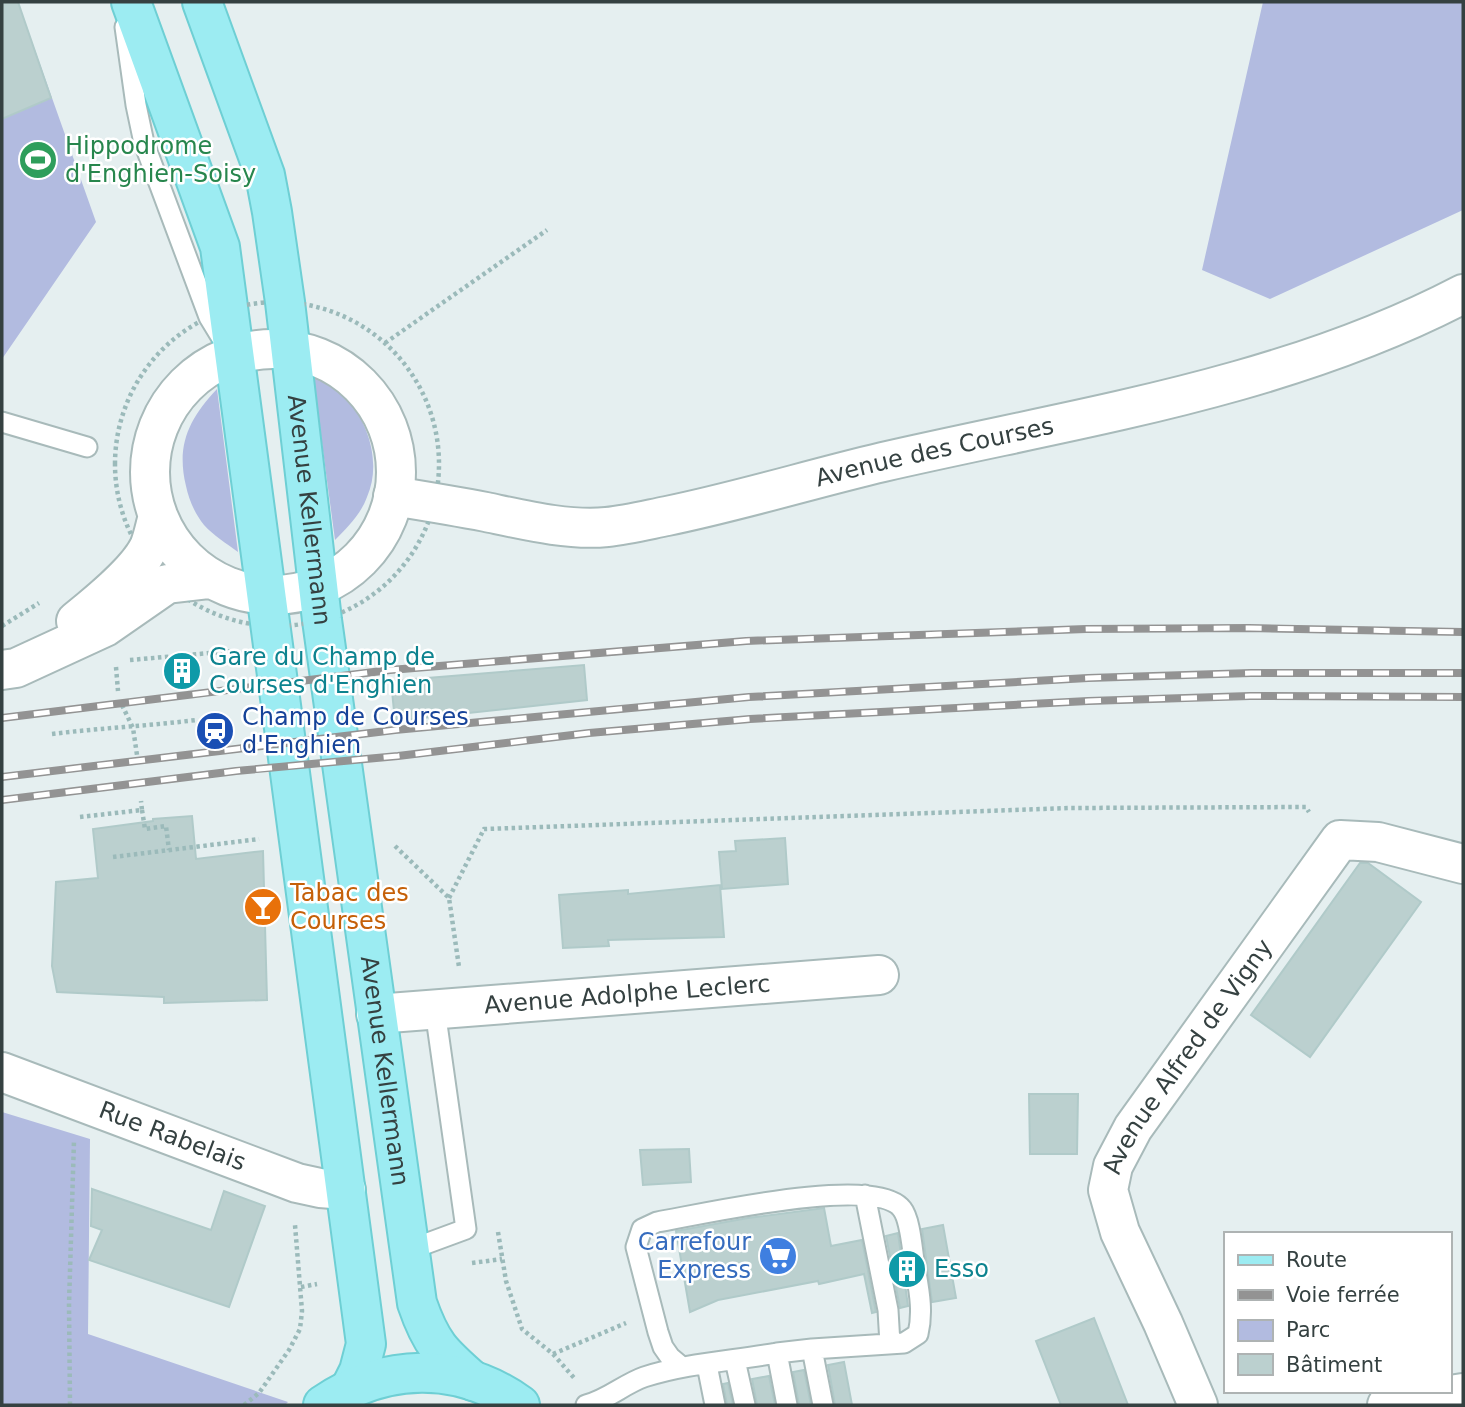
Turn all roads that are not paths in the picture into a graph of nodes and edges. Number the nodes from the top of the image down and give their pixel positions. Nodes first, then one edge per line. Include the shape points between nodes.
1 (122, 2) edge
2 (131, 2) edge
3 (202, 2) edge
4 (1463, 294) edge
5 (290, 348) junction
6 (234, 356) junction
7 (2, 422) edge
8 (87, 447) dead end
9 (393, 496) junction
10 (158, 516) junction
11 (210, 579) junction
12 (319, 586) junction
13 (267, 598) junction
14 (9, 669) edge
15 (1463, 864) edge
16 (879, 975) dead end
17 (435, 1010) junction
18 (376, 1014) junction
19 (2, 1072) edge
20 (346, 1190) junction
21 (865, 1195) junction
22 (409, 1250) junction
23 (890, 1345) junction
24 (812, 1349) junction
25 (777, 1353) junction
26 (735, 1360) junction
27 (707, 1365) junction
28 (682, 1367) junction
29 (473, 1381) junction
30 (1463, 1393) edge
31 (336, 1397) edge
32 (523, 1405) edge
33 (586, 1405) edge
34 (715, 1405) edge
35 (746, 1405) edge
36 (787, 1405) edge
37 (823, 1405) edge
38 (1198, 1405) edge
39 (1387, 1405) edge

1 - 6 lane via 144,143 209,317
2 - 6 main road, Avenue Kellermann via 220,247
3 - 5 main road, Avenue Kellermann via 265,175
4 - 9 street, Avenue des Courses via 1354,342 1213,388 625,524 534,523
5 - 6 street
5 - 9 street via 322,359 356,381 381,413 395,451
5 - 12 main road, Avenue Kellermann
6 - 10 street via 193,379 164,415 150,459
6 - 13 main road, Avenue Kellermann
7 - 8 lane
9 - 12 street via 373,544 349,569
10 - 11 street via 174,546
10 - 14 street via 144,556 103,599
11 - 13 street
11 - 14 street via 167,584 104,627
12 - 13 street
12 - 18 main road, Avenue Kellermann
13 - 20 main road, Avenue Kellermann
15 - 38 street, Avenue Alfred de Vigny via 1378,842 1340,840 1133,1128 1113,1166 1108,1190 1120,1232
16 - 17 street, Avenue Adolphe Leclerc
17 - 18 street, Avenue Adolphe Leclerc
17 - 22 lane via 466,1229
18 - 22 main road, Avenue Kellermann
19 - 20 street, Rue Rabelais via 297,1182
20 - 31 main road, Avenue Kellermann via 366,1344 359,1371
21 - 23 lane via 888,1310
21 - 23 lane via 892,1200 903,1209 921,1304 918,1334
21 - 28 lane via 824,1194 657,1222 642,1229 636,1247 663,1347
22 - 29 main road, Avenue Kellermann via 426,1330 443,1354
23 - 24 lane
24 - 25 lane
24 - 37 lane
25 - 26 lane
25 - 36 lane
26 - 27 lane
26 - 35 lane
27 - 28 lane
27 - 34 lane
28 - 33 lane via 642,1378
29 - 31 main road via 411,1372 369,1381
29 - 32 main road
30 - 39 street

